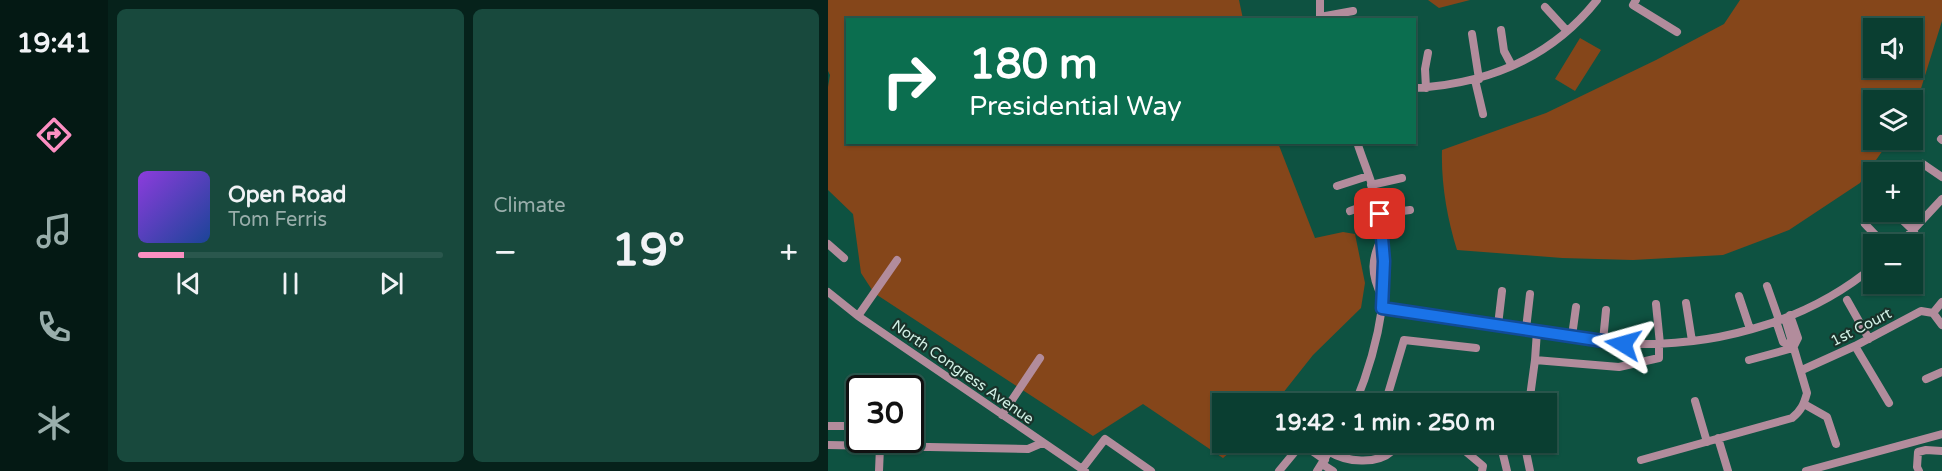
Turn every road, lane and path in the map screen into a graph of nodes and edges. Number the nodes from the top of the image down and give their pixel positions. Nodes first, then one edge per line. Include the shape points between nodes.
1 (1320, 0) edge
2 (1583, 0) edge
3 (1598, 0) edge
4 (1636, 0) edge
5 (1545, 7) dead end
6 (1591, 8) junction
7 (1353, 11) dead end
8 (1320, 18) edge
9 (1501, 30) dead end
10 (1567, 31) junction
11 (1677, 32) dead end
12 (1472, 34) dead end
13 (1428, 53) dead end
14 (1512, 66) junction
15 (1477, 80) junction
16 (1416, 88) edge
17 (1426, 88) junction
18 (1483, 114) dead end
19 (1358, 144) edge
20 (1923, 164) dead end
21 (1942, 177) edge
22 (1402, 178) dead end
23 (1370, 181) junction
24 (1337, 186) dead end
25 (1942, 199) edge
26 (1377, 201) junction
27 (1410, 210) dead end
28 (1350, 211) dead end
29 (1380, 214) junction
30 (1905, 222) edge
31 (1865, 224) dead end
32 (1914, 231) junction
33 (1874, 234) edge
34 (1911, 234) edge
35 (1383, 235) junction
36 (828, 243) edge
37 (844, 258) dead end
38 (897, 260) dead end
39 (1863, 274) edge
40 (1767, 286) dead end
41 (1502, 291) dead end
42 (828, 292) edge
43 (1530, 294) dead end
44 (1739, 296) dead end
45 (1383, 298) junction
46 (1847, 300) dead end
47 (1942, 302) edge
48 (1686, 303) dead end
49 (1656, 304) dead end
50 (1576, 307) dead end
51 (1382, 308) junction
52 (1606, 310) dead end
53 (1933, 313) junction
54 (858, 316) junction
55 (1783, 318) junction
56 (1498, 325) junction
57 (1942, 325) edge
58 (1526, 329) junction
59 (1750, 329) junction
60 (1537, 331) junction
61 (1572, 336) junction
62 (1869, 339) junction
63 (1603, 341) junction
64 (1692, 341) junction
65 (1659, 344) junction
66 (1855, 346) junction
67 (1476, 348) dead end
68 (1793, 348) junction
69 (1040, 358) dead end
70 (1535, 360) junction
71 (1749, 360) dead end
72 (1802, 370) junction
73 (1942, 372) edge
74 (1926, 379) dead end
75 (1359, 393) edge
76 (1389, 393) edge
77 (1530, 393) edge
78 (1695, 401) dead end
79 (1889, 403) dead end
80 (1804, 404) junction
81 (1002, 415) junction
82 (828, 426) edge
83 (846, 426) edge
84 (1942, 434) edge
85 (1718, 438) junction
86 (1707, 442) junction
87 (1042, 443) junction
88 (1836, 444) dead end
89 (828, 446) edge
90 (846, 446) edge
91 (924, 448) edge
92 (1942, 451) edge
93 (880, 453) edge
94 (1294, 453) edge
95 (1311, 453) edge
96 (1332, 453) edge
97 (1390, 453) edge
98 (1468, 453) edge
99 (1503, 453) edge
100 (1526, 453) edge
101 (1641, 460) dead end
102 (1322, 465) edge
103 (1825, 468) edge
104 (1083, 470) edge
105 (879, 471) edge
106 (1151, 471) edge
107 (1279, 471) edge
108 (1333, 471) edge
109 (1482, 471) edge
110 (1507, 471) edge
111 (1530, 471) edge
112 (1728, 471) edge
113 (1806, 471) edge
114 (1919, 471) edge

1 - 8 street
2 - 6 street
3 - 6 street
4 - 11 street via 1633,5
5 - 10 street
6 - 10 street
7 - 8 street
9 - 14 street via 1504,51
10 - 14 street
12 - 15 street
13 - 17 street
14 - 15 street
15 - 17 street
15 - 18 street
16 - 17 street
19 - 23 street
20 - 21 street
22 - 23 street
23 - 24 street
23 - 26 street
25 - 32 street
26 - 28 street
26 - 29 street
27 - 29 street
29 - 35 street
30 - 32 street
31 - 33 street
32 - 34 street
35 - 45 street via 1389,250 1389,286
35 - 45 street via 1374,253 1374,281
36 - 37 street
38 - 54 street
39 - 55 street via 1842,289
40 - 55 street
41 - 56 street
42 - 54 street, North Congress Avenue
43 - 58 street
44 - 59 street
45 - 51 street
46 - 62 street
47 - 53 street
48 - 64 street
49 - 65 street
50 - 61 street
51 - 56 street
51 - 75 street via 1373,354
52 - 63 street
53 - 57 street
53 - 62 street, 1st Court via 1922,311
54 - 81 street, North Congress Avenue
55 - 59 street
55 - 68 street
56 - 58 street
58 - 60 street
59 - 64 street
60 - 61 street
60 - 70 street
61 - 63 street
62 - 66 street, 1st Court
63 - 65 street
64 - 65 street
65 - 70 street via 1659,358 1619,367
66 - 72 street, 1st Court
66 - 79 street
67 - 76 street via 1404,340
68 - 71 street
68 - 72 street
69 - 81 street
70 - 77 street
72 - 80 street via 1807,393
73 - 74 street
78 - 86 street
80 - 85 street via 1792,418
80 - 88 street via 1827,417
81 - 87 street, North Congress Avenue
82 - 83 street
84 - 103 street
85 - 86 street
85 - 112 street
86 - 101 street
87 - 91 street via 1028,449
87 - 104 street, North Congress Avenue
89 - 90 street
92 - 114 street via 1918,452
93 - 105 street
94 - 107 street
95 - 102 street
96 - 97 street via 1370,459
98 - 109 street via 1483,466
99 - 110 street
100 - 111 street
102 - 108 street
103 - 113 street
104 - 106 street via 1105,439

